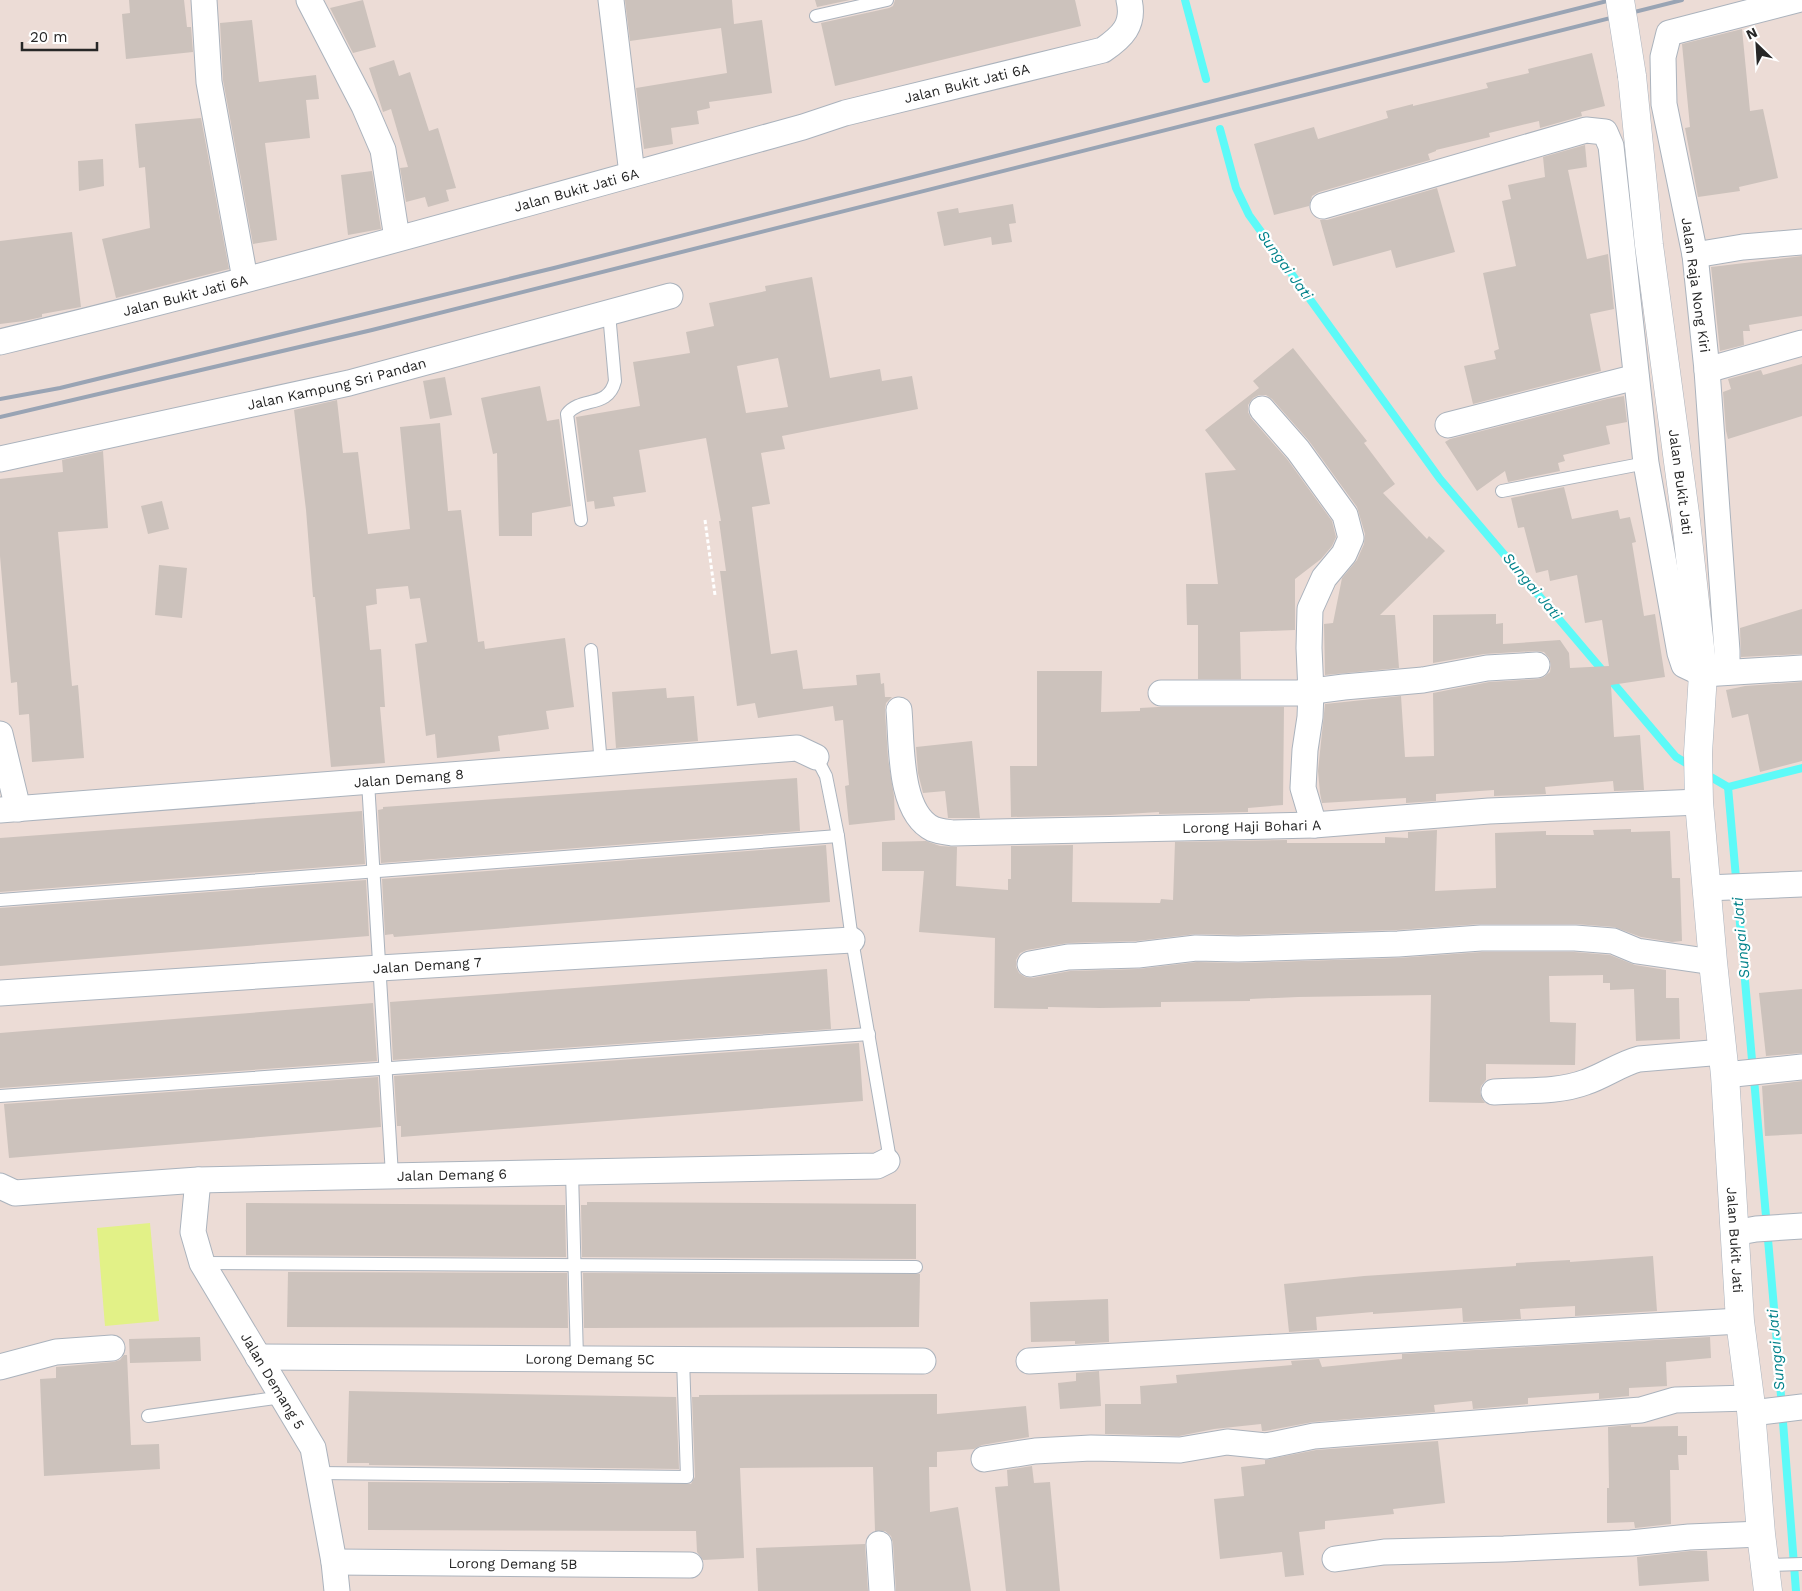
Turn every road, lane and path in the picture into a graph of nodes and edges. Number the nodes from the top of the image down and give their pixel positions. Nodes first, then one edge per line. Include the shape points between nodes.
1 (204, 0) edge
2 (309, 0) edge
3 (611, 0) edge
4 (887, 0) edge
5 (1620, 0) edge
6 (1797, 0) edge
7 (1130, 4) edge
8 (816, 16) dead end
9 (632, 174) junction
10 (1323, 206) dead end
11 (398, 238) junction
12 (1802, 242) edge
13 (1695, 254) junction
14 (244, 279) junction
15 (670, 296) dead end
16 (609, 313) junction
17 (0, 342) edge
18 (1802, 343) edge
19 (1707, 370) junction
20 (1636, 377) junction
21 (1262, 409) dead end
22 (1448, 426) dead end
23 (0, 460) edge
24 (1646, 463) junction
25 (1502, 491) dead end
26 (581, 520) dead end
27 (705, 520) dead end
28 (715, 595) dead end
29 (590, 650) dead end
30 (1537, 665) dead end
31 (1802, 668) edge
32 (1715, 672) junction
33 (1312, 692) junction
34 (1161, 693) dead end
35 (899, 710) dead end
36 (0, 734) edge
37 (816, 757) joint
38 (602, 764) junction
39 (368, 782) junction
40 (1699, 796) junction
41 (9, 809) edge
42 (1314, 825) junction
43 (838, 836) junction
44 (374, 871) junction
45 (1802, 884) edge
46 (1717, 887) junction
47 (0, 900) edge
48 (852, 940) junction
49 (1713, 962) junction
50 (1030, 964) dead end
51 (380, 968) junction
52 (0, 993) edge
53 (869, 1034) junction
54 (1724, 1063) junction
55 (1802, 1067) edge
56 (386, 1068) junction
57 (1494, 1092) dead end
58 (0, 1096) edge
59 (887, 1161) joint
60 (572, 1172) junction
61 (392, 1175) junction
62 (198, 1180) junction
63 (8, 1190) edge
64 (1802, 1226) edge
65 (1756, 1230) junction
66 (202, 1262) junction
67 (574, 1265) junction
68 (916, 1267) dead end
69 (1740, 1321) junction
70 (112, 1348) dead end
71 (258, 1356) junction
72 (576, 1359) junction
73 (683, 1360) junction
74 (923, 1361) dead end
75 (1028, 1361) dead end
76 (0, 1367) edge
77 (282, 1397) junction
78 (1774, 1408) edge
79 (148, 1416) dead end
80 (984, 1459) dead end
81 (317, 1473) junction
82 (1761, 1534) junction
83 (879, 1544) dead end
84 (1336, 1559) dead end
85 (334, 1562) junction
86 (1802, 1564) edge
87 (690, 1565) dead end
88 (1773, 1574) edge
89 (337, 1591) edge
90 (882, 1591) edge

1 - 14 street via 209,82
2 - 11 street via 383,150
3 - 9 street
4 - 8 lane
5 - 32 street, Jalan Bukit Jati, bridge via 1686,521
6 - 13 street, Jalan Raja Nong Kiri via 1669,34 1663,57 1664,104
7 - 9 street, Jalan Bukit Jati 6A via 1128,26 1120,38 1103,50 845,113
9 - 11 street, Jalan Bukit Jati 6A
10 - 20 street via 1586,130 1605,132 1611,146
11 - 14 street, Jalan Bukit Jati 6A
12 - 13 street
13 - 19 street, Jalan Raja Nong Kiri
14 - 17 street, Jalan Bukit Jati 6A
15 - 16 street, Jalan Kampung Sri Pandan
16 - 23 street, Jalan Kampung Sri Pandan via 349,383
16 - 26 lane via 613,389 606,397 572,408 567,414
18 - 19 street
19 - 32 street, Jalan Raja Nong Kiri via 1728,651
20 - 22 street
20 - 24 street
21 - 33 street via 1298,450 1345,515 1351,538 1344,554 1324,578 1310,609
24 - 25 lane
24 - 32 street via 1680,653 1684,664
27 - 28 path
29 - 38 lane
30 - 33 street via 1487,668 1423,680
31 - 32 street
32 - 40 street, Jalan Bukit Jati via 1698,753
33 - 34 street
33 - 42 street via 1303,788
35 - 42 street, Lorong Haji Bohari A via 905,782 910,802 932,829 952,833
36 - 41 street
37 - 38 street, Jalan Demang 8 via 797,748
37 - 43 lane via 826,776
38 - 39 street, Jalan Demang 8
39 - 41 street, Jalan Demang 8
39 - 44 lane
40 - 42 street, Lorong Haji Bohari A
40 - 46 street, Jalan Bukit Jati
43 - 44 lane
43 - 48 lane
44 - 47 lane
44 - 51 lane
45 - 46 street
46 - 49 street, Jalan Bukit Jati
48 - 51 street, Jalan Demang 7
48 - 53 lane
49 - 50 street via 1637,951 1613,941 1481,938 1398,944 1196,948 1138,955 1068,957
49 - 54 street, Jalan Bukit Jati
51 - 52 street, Jalan Demang 7
51 - 56 lane
53 - 56 lane
53 - 59 lane via 889,1154
54 - 55 street
54 - 57 street via 1639,1059 1568,1088
54 - 65 street, Jalan Bukit Jati
56 - 58 lane
56 - 61 lane
59 - 60 street, Jalan Demang 6 via 877,1166
60 - 61 street, Jalan Demang 6
60 - 67 lane
61 - 62 street, Jalan Demang 6
62 - 63 street, Jalan Demang 6
62 - 66 street, Jalan Demang 5 via 194,1232
64 - 65 street
65 - 69 street, Jalan Bukit Jati
66 - 67 lane
66 - 71 street, Jalan Demang 5
67 - 68 lane
67 - 72 lane
69 - 75 street
69 - 78 street, Jalan Bukit Jati
70 - 76 street via 56,1352
71 - 72 street, Lorong Demang 5C
71 - 77 street, Jalan Demang 5
72 - 73 street, Lorong Demang 5C
73 - 74 street, Lorong Demang 5C
73 - 81 lane via 687,1477
77 - 79 lane
77 - 81 street, Jalan Demang 5 via 313,1448
78 - 80 street via 1675,1400 1641,1410 1314,1436 1266,1446 1227,1442 1180,1450 1091,1448 1035,1451
78 - 82 street, Jalan Bukit Jati
81 - 85 street, Jalan Demang 5
82 - 84 street via 1631,1543 1384,1552
82 - 88 street, Jalan Bukit Jati
83 - 90 street
85 - 87 street, Lorong Demang 5B
85 - 89 street, Jalan Demang 5
86 - 88 lane

